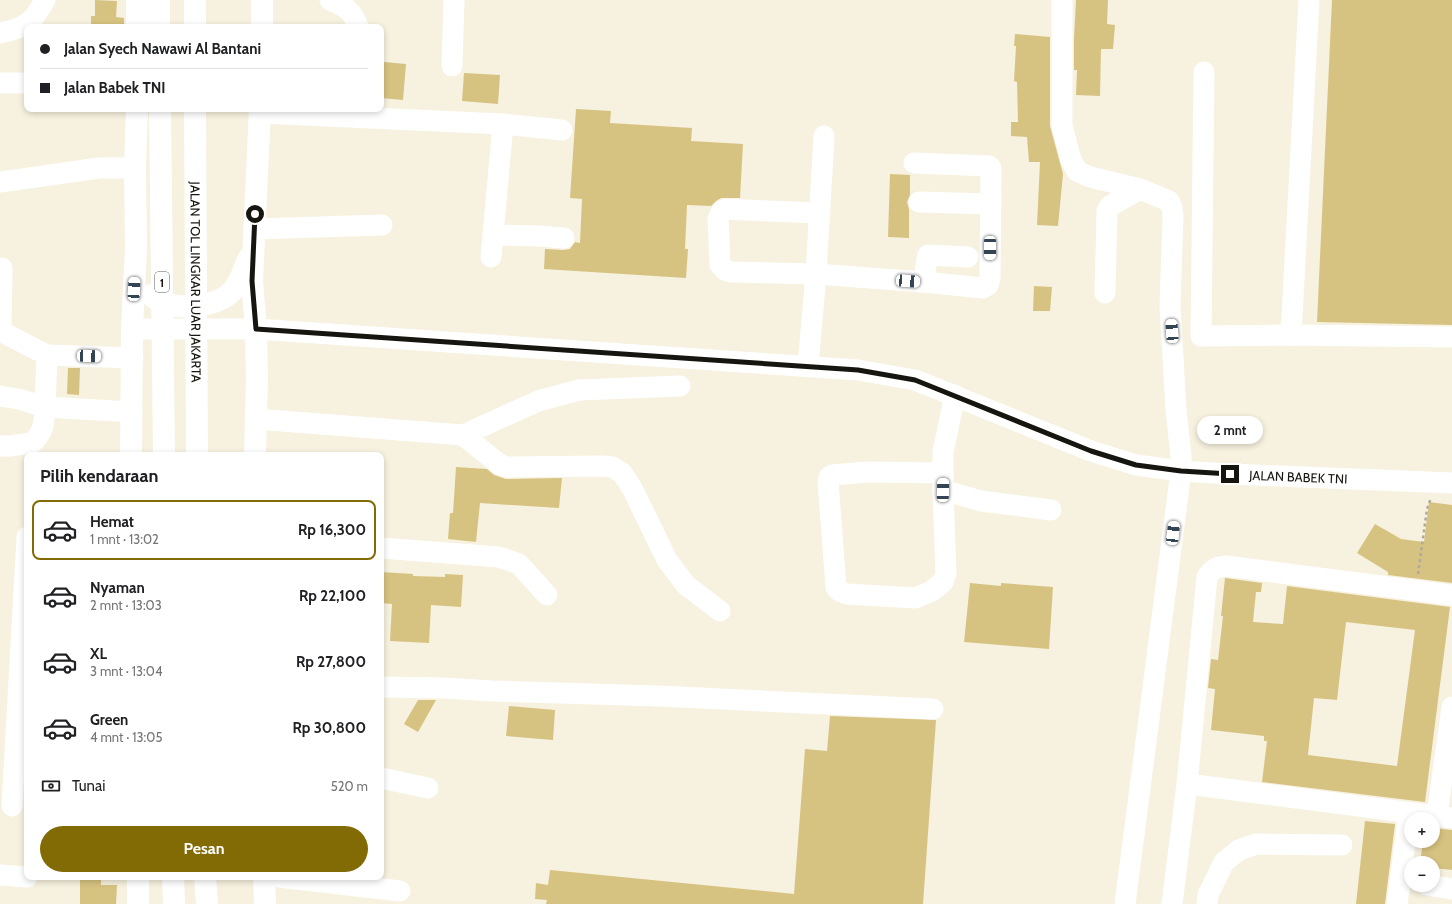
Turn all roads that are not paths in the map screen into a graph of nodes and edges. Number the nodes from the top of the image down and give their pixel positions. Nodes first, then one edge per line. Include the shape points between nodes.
1 (45, 0) edge
2 (137, 0) edge
3 (159, 0) edge
4 (195, 0) edge
5 (262, 0) edge
6 (330, 0) edge
7 (454, 0) edge
8 (1062, 0) edge
9 (1309, 0) edge
10 (26, 24) edge
11 (137, 24) edge
12 (159, 24) edge
13 (195, 24) edge
14 (262, 24) edge
15 (357, 24) edge
16 (24, 25) edge
17 (0, 33) edge
18 (452, 66) dead end
19 (1204, 72) dead end
20 (0, 83) edge
21 (24, 83) edge
22 (137, 112) edge
23 (160, 112) edge
24 (195, 112) edge
25 (260, 112) edge
26 (279, 112) edge
27 (503, 124) junction
28 (562, 130) dead end
29 (824, 136) dead end
30 (914, 163) dead end
31 (135, 168) junction
32 (0, 182) edge
33 (1140, 189) junction
34 (919, 202) dead end
35 (990, 204) junction
36 (820, 213) junction
37 (382, 224) dead end
38 (494, 235) junction
39 (253, 238) junction
40 (564, 238) dead end
41 (136, 249) junction
42 (491, 257) dead end
43 (968, 257) dead end
44 (2, 268) dead end
45 (816, 274) junction
46 (923, 282) junction
47 (1105, 293) dead end
48 (132, 329) junction
49 (256, 329) junction
50 (0, 332) edge
51 (1291, 336) junction
52 (1452, 337) edge
53 (47, 355) junction
54 (133, 358) junction
55 (808, 366) junction
56 (680, 386) dead end
57 (955, 395) junction
58 (0, 396) edge
59 (45, 407) junction
60 (132, 412) junction
61 (256, 419) junction
62 (463, 435) junction
63 (0, 446) edge
64 (131, 452) edge
65 (164, 452) edge
66 (197, 452) edge
67 (255, 452) edge
68 (1181, 471) junction
69 (943, 482) junction
70 (1452, 483) edge
71 (1051, 510) dead end
72 (384, 548) edge
73 (24, 595) edge
74 (547, 595) dead end
75 (1452, 596) edge
76 (720, 611) dead end
77 (384, 687) edge
78 (1452, 707) edge
79 (933, 709) dead end
80 (384, 779) edge
81 (1187, 784) junction
82 (428, 788) dead end
83 (13, 806) edge
84 (1404, 812) edge
85 (1444, 817) edge
86 (1342, 845) dead end
87 (0, 875) edge
88 (24, 877) edge
89 (138, 880) edge
90 (173, 880) edge
91 (205, 880) edge
92 (264, 880) edge
93 (305, 880) edge
94 (1404, 886) edge
95 (1440, 887) edge
96 (1452, 889) edge
97 (400, 891) dead end
98 (138, 904) edge
99 (174, 904) edge
100 (207, 904) edge
101 (265, 904) edge
102 (1126, 904) edge
103 (1172, 904) edge
104 (1207, 904) edge
105 (1397, 904) edge

1 - 10 street via 32,20
2 - 11 highway
3 - 12 highway
4 - 13 highway
5 - 14 highway
6 - 15 street via 344,5
7 - 18 street
8 - 33 street via 1062,126 1071,160 1077,171 1090,178
9 - 51 street
16 - 17 street
19 - 51 street via 1201,336
20 - 21 street
22 - 31 highway
23 - 65 highway, 1
24 - 66 highway, JALAN TOL LINGKAR LUAR JAKARTA
25 - 39 highway
26 - 27 street
27 - 28 street
27 - 38 street
29 - 36 street
30 - 35 street via 989,166
31 - 32 street via 99,168
31 - 41 highway
33 - 47 street via 1110,206 1107,211
33 - 68 street via 1169,201 1172,208 1170,306
34 - 35 street
35 - 46 street via 988,285 983,288
36 - 45 street
36 - 45 street via 726,209 718,219 720,265 725,270
37 - 39 street
38 - 40 street
38 - 42 street
39 - 41 highway via 234,290 211,304 187,307 160,302 152,296 148,291
39 - 49 highway via 252,281
41 - 48 highway
43 - 46 street via 928,254
44 - 50 street
45 - 46 street
45 - 55 street
48 - 49 street, JALAN BABEK TNI
48 - 54 highway
49 - 55 street, JALAN BABEK TNI
49 - 61 highway
50 - 53 street
51 - 52 street
53 - 54 street
53 - 59 street
54 - 60 highway
55 - 57 street, JALAN BABEK TNI via 858,370 915,380
56 - 62 street via 579,390 538,401
57 - 68 street, JALAN BABEK TNI via 1091,451 1136,465
57 - 69 street via 943,452
58 - 59 street
59 - 60 street
59 - 63 street via 42,431 32,443
60 - 64 highway
61 - 62 street
61 - 67 highway
62 - 76 street via 506,467 604,466 622,473 632,488 666,560 686,585
68 - 70 street, JALAN BABEK TNI
68 - 102 street
69 - 69 street via 946,573 943,582 932,591 915,598 848,594 839,591 836,587 829,477 867,472
69 - 71 street via 980,501
72 - 74 street via 499,557 519,564
73 - 83 street
75 - 81 street via 1226,566 1214,568 1207,577
77 - 79 street via 659,696
78 - 85 street
80 - 82 street
81 - 84 street
81 - 103 street
86 - 104 street via 1256,844 1239,850 1224,862 1208,895
87 - 88 street
89 - 98 highway
90 - 99 highway
91 - 100 highway
92 - 101 highway
93 - 97 street
94 - 105 street
95 - 96 street

